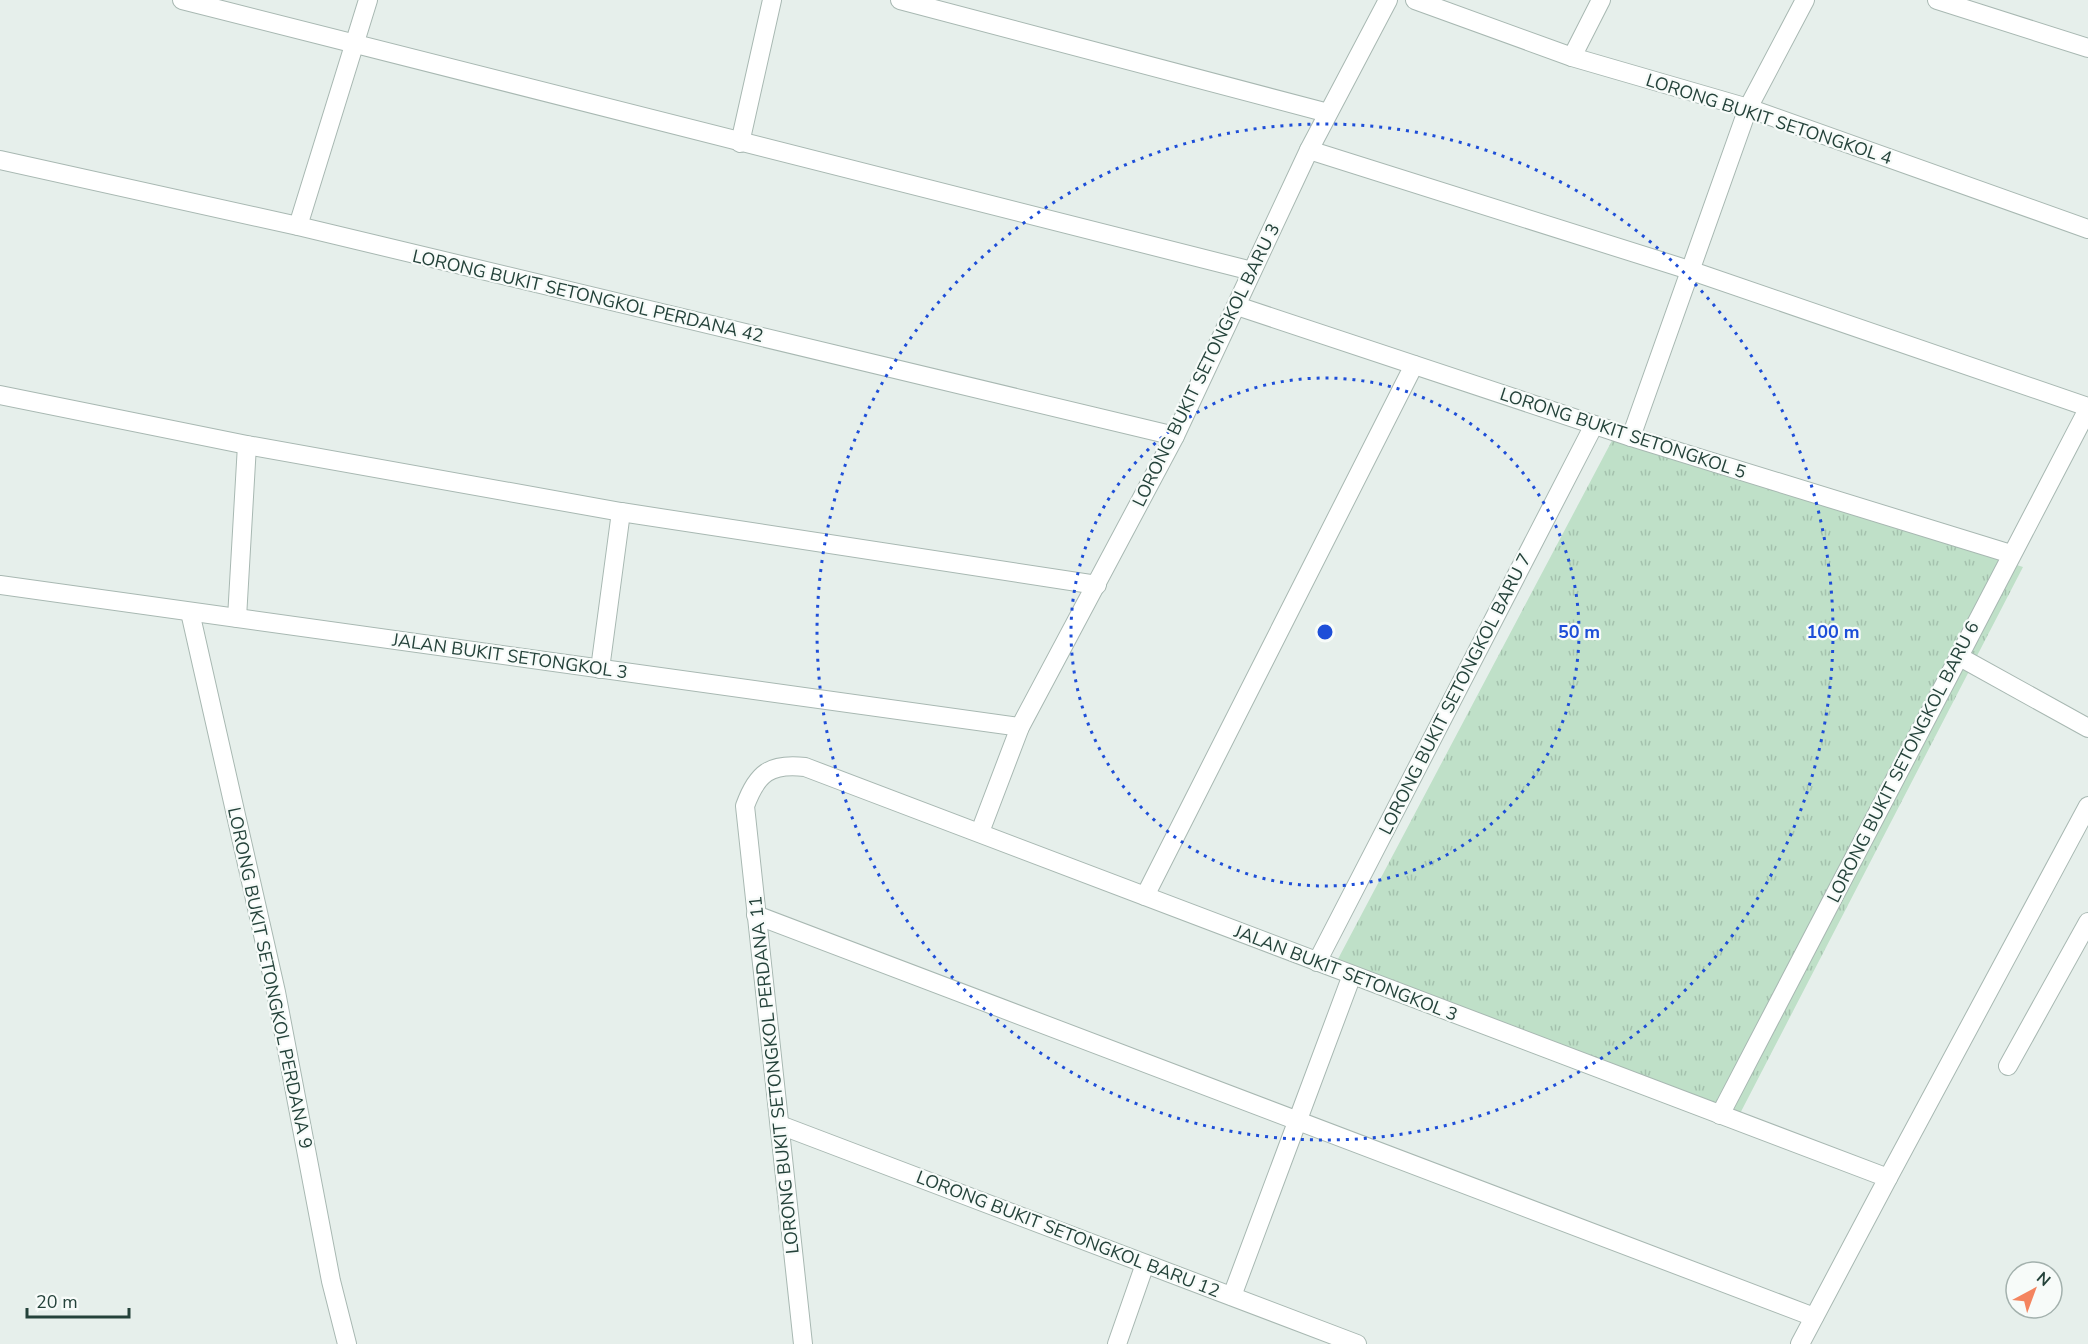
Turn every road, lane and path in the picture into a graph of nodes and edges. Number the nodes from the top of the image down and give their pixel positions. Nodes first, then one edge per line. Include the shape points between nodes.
1 (182, 0) edge
2 (368, 0) edge
3 (772, 0) edge
4 (900, 0) edge
5 (1388, 0) edge
6 (1415, 0) edge
7 (1601, 0) edge
8 (1805, 0) edge
9 (1937, 0) edge
10 (356, 44) junction
11 (2088, 48) edge
12 (1572, 57) junction
13 (1748, 108) junction
14 (1328, 113) junction
15 (740, 143) junction
16 (1309, 150) junction
17 (0, 160) edge
18 (298, 226) junction
19 (2088, 229) edge
20 (1689, 270) junction
21 (1252, 271) junction
22 (1237, 306) junction
23 (1414, 365) junction
24 (0, 395) edge
25 (2088, 408) edge
26 (1594, 425) junction
27 (1175, 436) junction
28 (1631, 437) junction
29 (247, 445) junction
30 (621, 512) junction
31 (2011, 554) junction
32 (0, 585) edge
33 (1097, 585) junction
34 (190, 612) junction
35 (237, 618) junction
36 (1958, 656) junction
37 (600, 669) junction
38 (1020, 727) junction
39 (2088, 728) edge
40 (745, 806) joint
41 (2088, 806) edge
42 (980, 832) junction
43 (1145, 896) junction
44 (756, 915) junction
45 (2086, 928) edge
46 (1317, 962) junction
47 (1352, 975) junction
48 (2008, 1066) dead end
49 (1720, 1115) junction
50 (1297, 1121) junction
51 (780, 1125) junction
52 (1888, 1178) junction
53 (1145, 1264) junction
54 (1232, 1296) junction
55 (1814, 1317) junction
56 (347, 1344) edge
57 (803, 1344) edge
58 (1117, 1344) edge
59 (1357, 1344) edge
60 (1800, 1344) edge

1 - 10 street
2 - 10 street
3 - 15 street
4 - 14 street
5 - 14 street, LORONG BUKIT SETONGKOL BARU 3
6 - 12 street, LORONG BUKIT SETONGKOL 4
7 - 12 street
8 - 13 street
9 - 11 street
10 - 15 street
10 - 18 street
12 - 13 street, LORONG BUKIT SETONGKOL 4
13 - 19 street, LORONG BUKIT SETONGKOL 4
13 - 20 street
14 - 16 street, LORONG BUKIT SETONGKOL BARU 3
15 - 21 street
16 - 20 street
16 - 21 street, LORONG BUKIT SETONGKOL BARU 3
17 - 18 street, LORONG BUKIT SETONGKOL PERDANA 42
18 - 27 street, LORONG BUKIT SETONGKOL PERDANA 42
20 - 25 street
20 - 28 street
21 - 22 street, LORONG BUKIT SETONGKOL BARU 3
22 - 23 street, LORONG BUKIT SETONGKOL 5
22 - 27 street, LORONG BUKIT SETONGKOL BARU 3
23 - 26 street, LORONG BUKIT SETONGKOL 5
23 - 43 street
24 - 29 street
25 - 31 street, LORONG BUKIT SETONGKOL BARU 6
26 - 28 street, LORONG BUKIT SETONGKOL 5
26 - 46 street, LORONG BUKIT SETONGKOL BARU 7
27 - 33 street, LORONG BUKIT SETONGKOL BARU 3
28 - 31 street, LORONG BUKIT SETONGKOL 5
29 - 30 street
29 - 35 street
30 - 33 street
30 - 37 street
31 - 36 street, LORONG BUKIT SETONGKOL BARU 6
32 - 34 street, JALAN BUKIT SETONGKOL 3
33 - 38 street, LORONG BUKIT SETONGKOL BARU 3
34 - 35 street, JALAN BUKIT SETONGKOL 3
34 - 56 street, LORONG BUKIT SETONGKOL PERDANA 9 via 276,992 331,1281
35 - 37 street, JALAN BUKIT SETONGKOL 3
36 - 39 street
36 - 49 street, LORONG BUKIT SETONGKOL BARU 6
37 - 38 street, JALAN BUKIT SETONGKOL 3
38 - 42 street, LORONG BUKIT SETONGKOL BARU 3
40 - 42 street, JALAN BUKIT SETONGKOL 3 via 753,784 766,772 784,765 805,767
40 - 44 street, LORONG BUKIT SETONGKOL PERDANA 11
41 - 52 street
42 - 43 street, JALAN BUKIT SETONGKOL 3
43 - 46 street, JALAN BUKIT SETONGKOL 3
44 - 50 street
44 - 51 street, LORONG BUKIT SETONGKOL PERDANA 11
45 - 48 street
46 - 47 street, JALAN BUKIT SETONGKOL 3
47 - 49 street, JALAN BUKIT SETONGKOL 3
47 - 50 street
49 - 52 street, JALAN BUKIT SETONGKOL 3
50 - 54 street
50 - 55 street
51 - 53 street, LORONG BUKIT SETONGKOL BARU 12
51 - 57 street, LORONG BUKIT SETONGKOL PERDANA 11
52 - 55 street
53 - 54 street, LORONG BUKIT SETONGKOL BARU 12
53 - 58 street
54 - 59 street, LORONG BUKIT SETONGKOL BARU 12
55 - 60 street

